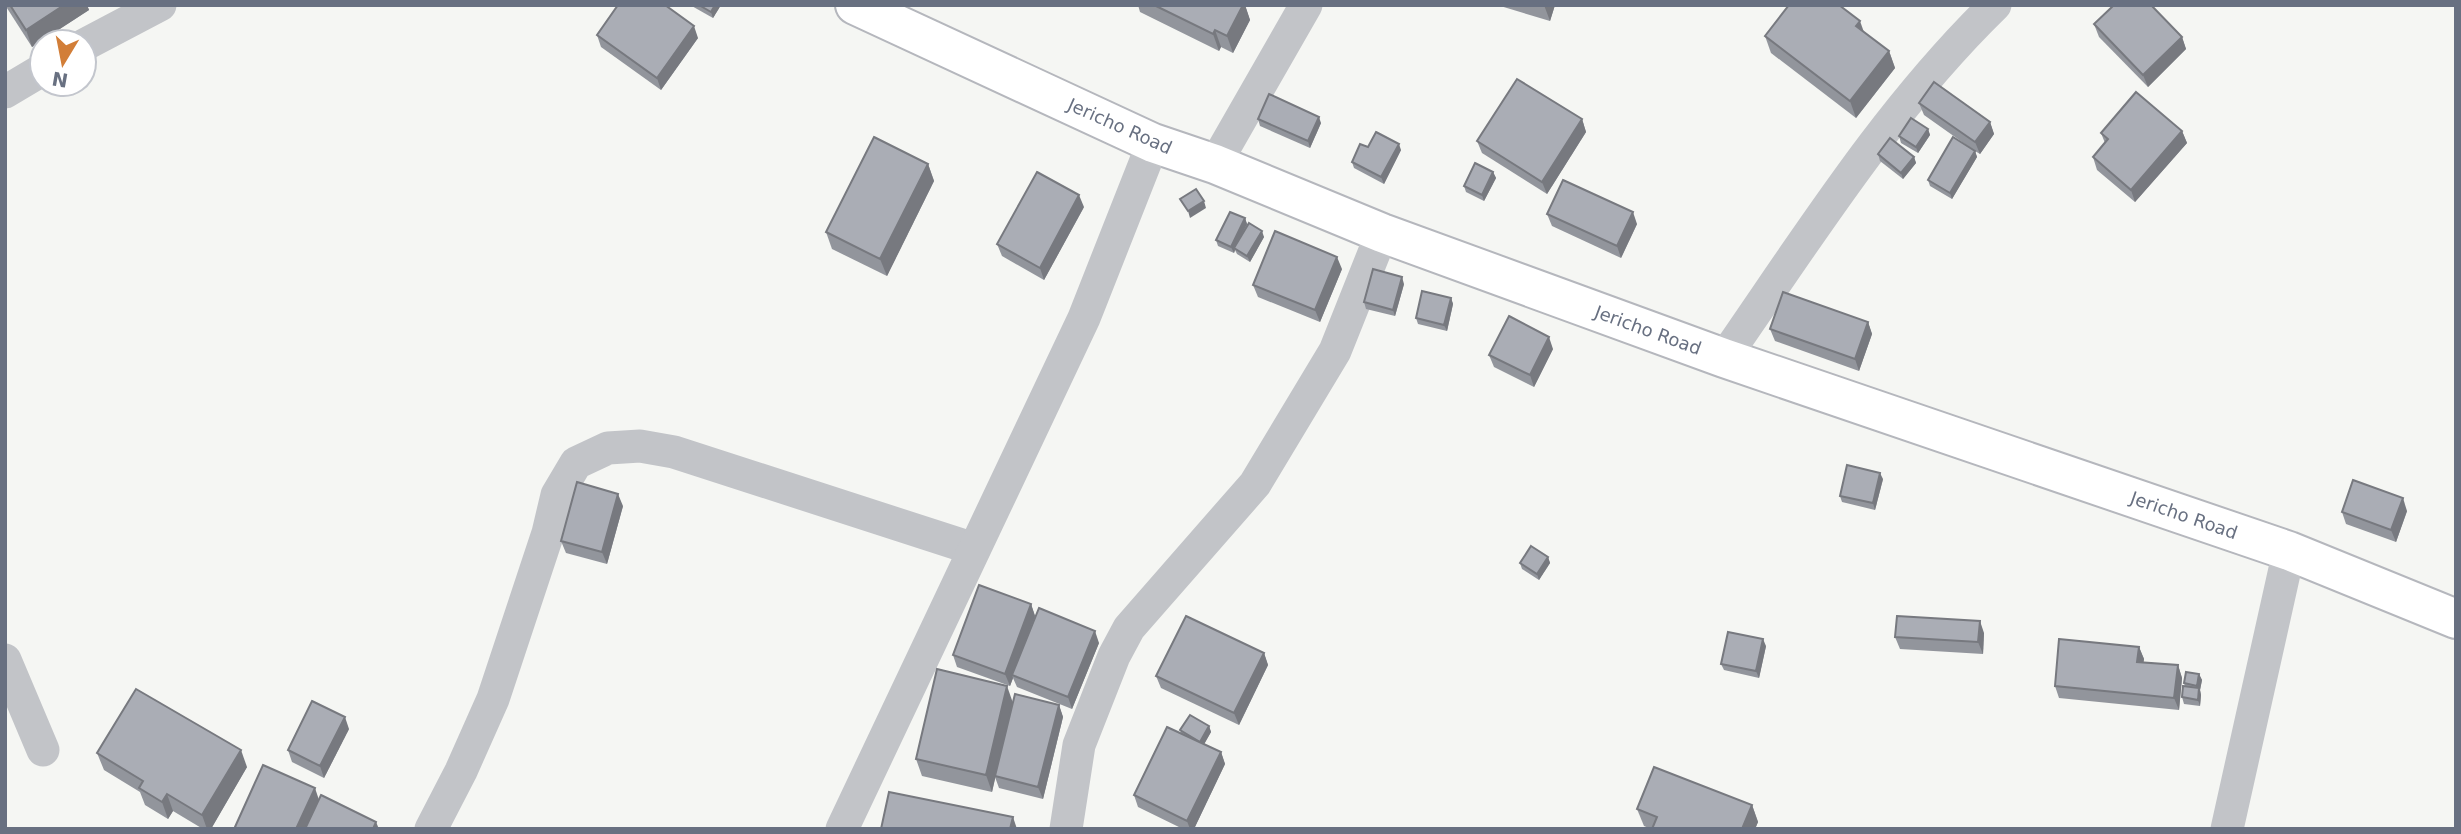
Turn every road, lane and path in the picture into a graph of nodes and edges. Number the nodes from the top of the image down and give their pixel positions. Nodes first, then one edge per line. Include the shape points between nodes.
1 (160, 5) edge
2 (855, 5) edge
3 (1306, 5) edge
4 (1995, 5) edge
5 (98, 38) edge
6 (28, 78) edge
7 (5, 92) edge
8 (1153, 143) junction
9 (1215, 164) junction
10 (1382, 233) junction
11 (1724, 358) junction
12 (974, 550) junction
13 (2289, 551) junction
14 (2456, 619) edge
15 (5, 660) edge
16 (43, 750) dead end
17 (431, 829) edge
18 (842, 829) edge
19 (1066, 829) edge
20 (2227, 829) edge

1 - 5 street
2 - 8 street, Jericho Road
3 - 9 street
4 - 11 street via 1942,59 1866,155
6 - 7 street
8 - 9 street, Jericho Road
8 - 12 street via 1084,318
9 - 10 street, Jericho Road
10 - 11 street, Jericho Road
10 - 19 street via 1335,351 1255,484 1129,628 1114,656 1079,745
11 - 13 street, Jericho Road
12 - 17 street via 674,452 640,446 608,448 576,463 557,495 493,699
12 - 18 street
13 - 14 street, Jericho Road
13 - 20 street
15 - 16 street

